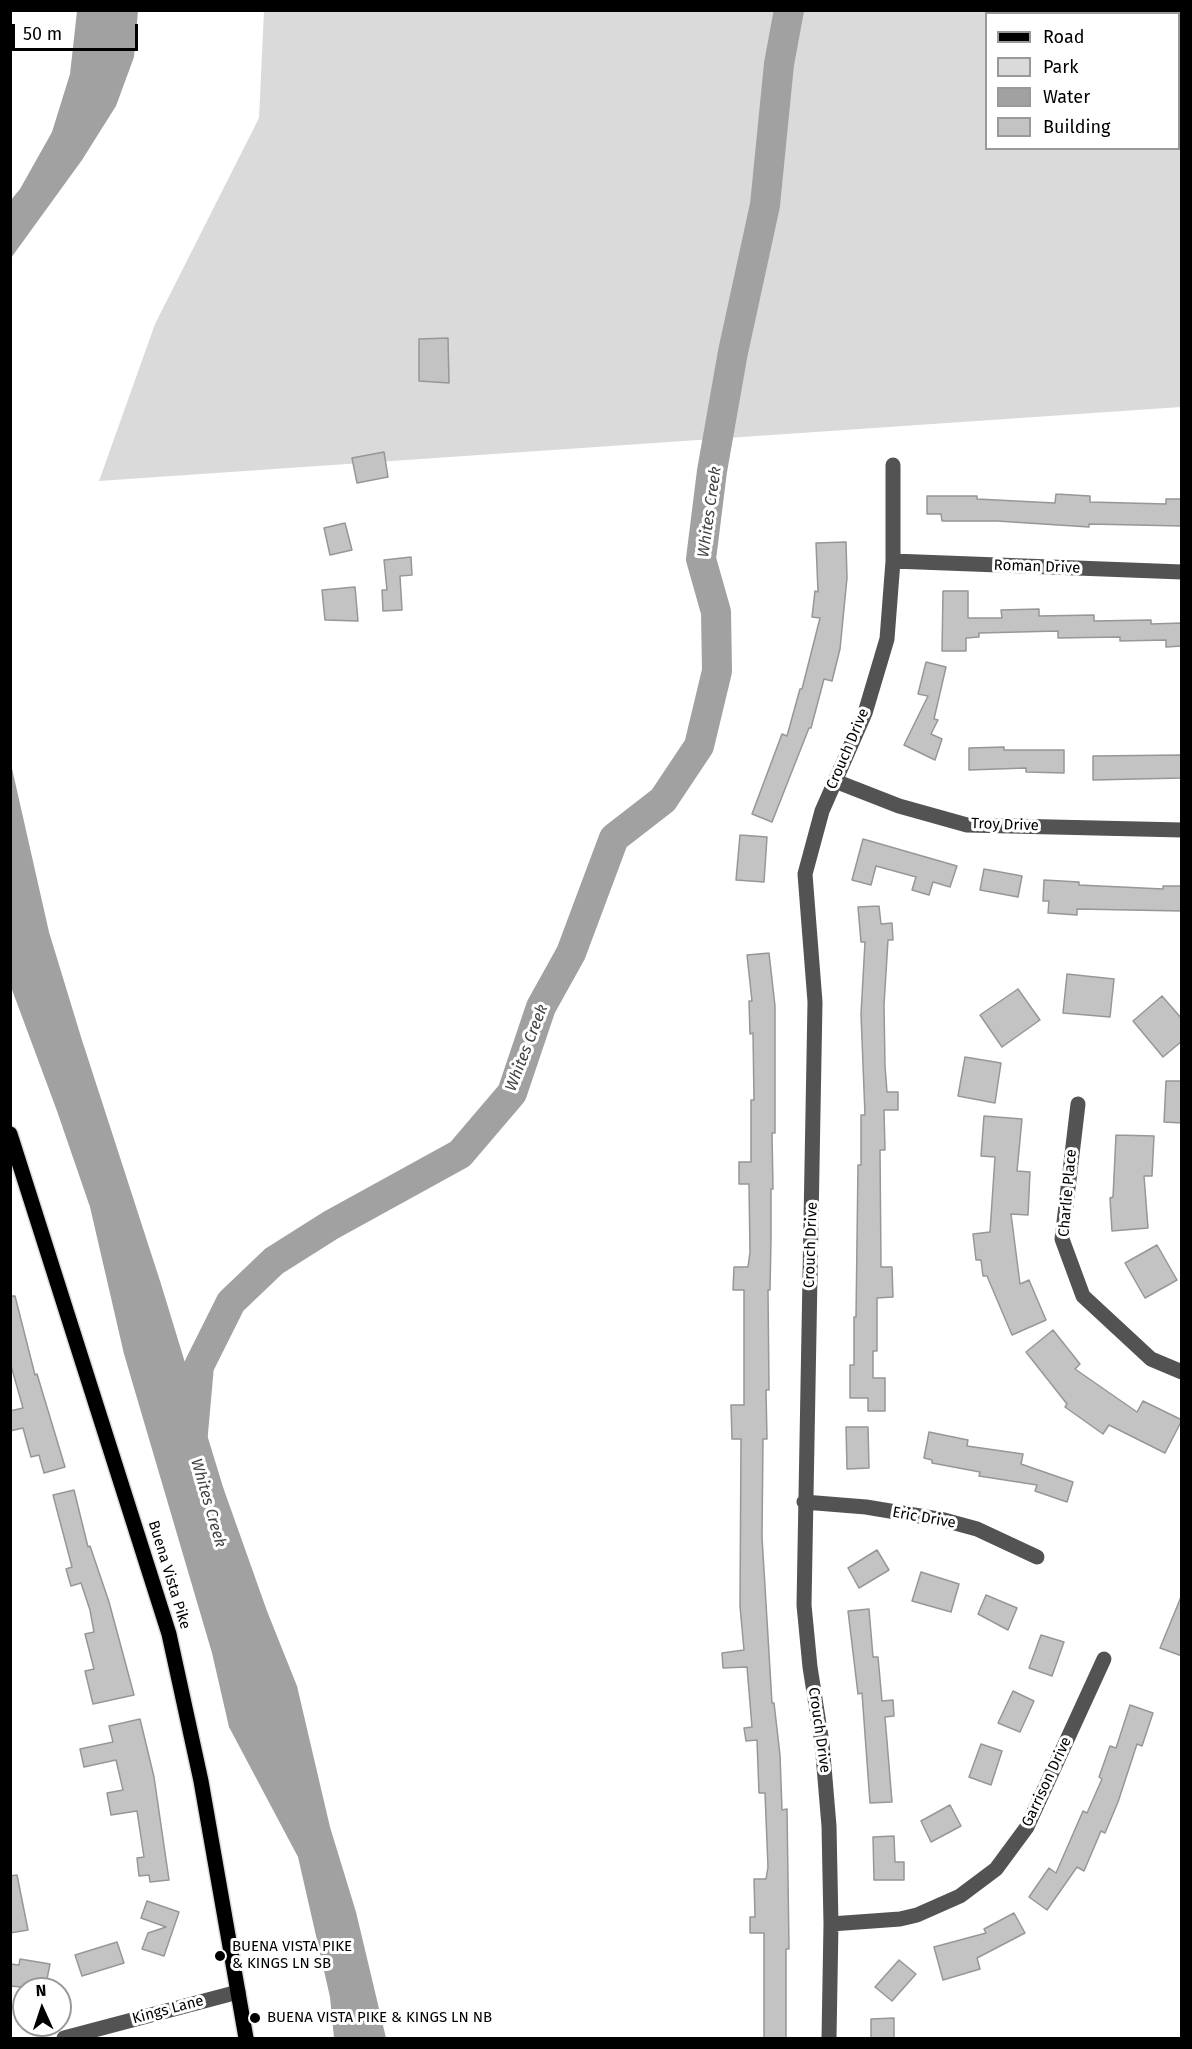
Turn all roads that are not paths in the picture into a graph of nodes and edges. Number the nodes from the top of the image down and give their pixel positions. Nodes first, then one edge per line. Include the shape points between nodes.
1 (893, 465) dead end
2 (892, 561) junction
3 (1182, 573) edge
4 (835, 781) junction
5 (1182, 830) edge
6 (1078, 1104) dead end
7 (10, 1134) edge
8 (1182, 1372) edge
9 (804, 1502) junction
10 (1037, 1557) dead end
11 (1104, 1659) dead end
12 (831, 1924) junction
13 (238, 1992) junction
14 (64, 2038) edge
15 (246, 2038) edge
16 (829, 2038) edge

1 - 2 street, Crouch Drive
2 - 3 street, Roman Drive
2 - 4 street, Crouch Drive via 887,639 879,670
4 - 5 street, Troy Drive via 899,806 967,825
4 - 9 street, Crouch Drive via 822,811 805,874 815,1002 815,1119
6 - 8 street, Charlie Place via 1062,1239 1083,1296 1151,1359
7 - 13 main road, Buena Vista Pike via 169,1634 201,1781
9 - 10 street, Eric Drive via 944,1520 977,1528
9 - 12 street, Crouch Drive via 804,1605 826,1778
11 - 12 street, Garrison Drive via 1027,1827 996,1869 960,1896 917,1915
12 - 16 street, Crouch Drive
13 - 14 street, Kings Lane
13 - 15 main road, Buena Vista Pike

